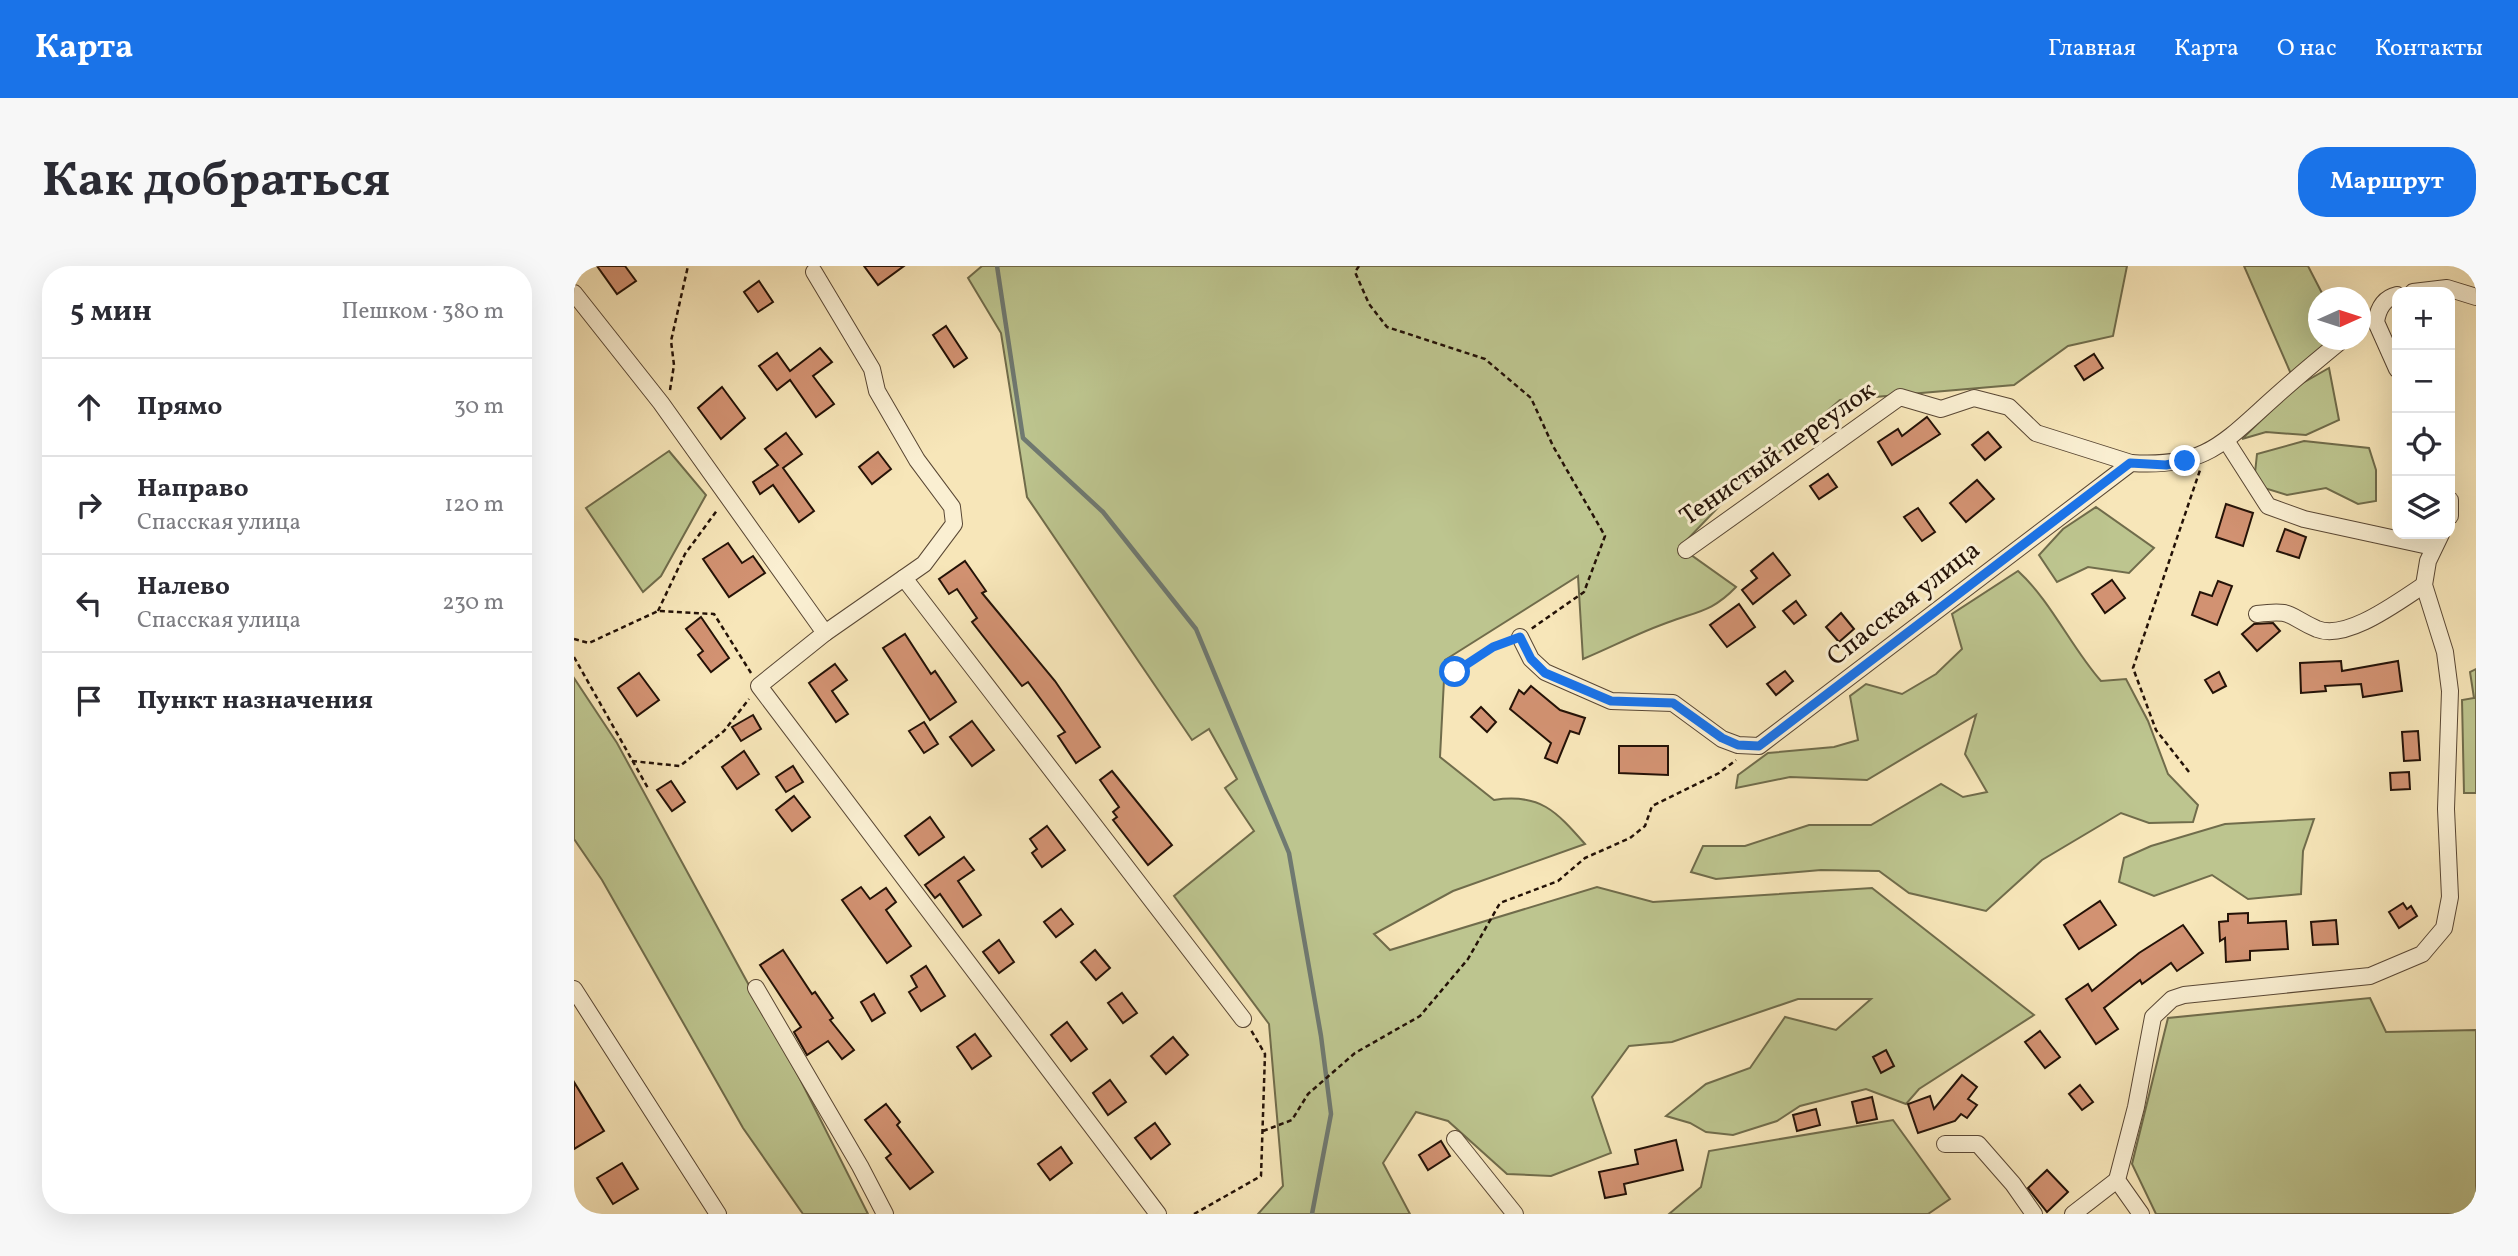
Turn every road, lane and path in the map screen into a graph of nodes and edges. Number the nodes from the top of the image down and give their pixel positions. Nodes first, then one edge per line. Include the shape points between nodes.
1 (688, 266) edge
2 (1359, 266) edge
3 (814, 272) dead end
4 (2455, 290) edge
5 (574, 293) edge
6 (2392, 296) edge
7 (2476, 297) edge
8 (2371, 319) edge
9 (2371, 328) edge
10 (2331, 350) edge
11 (2392, 361) edge
12 (661, 403) junction
13 (2227, 442) junction
14 (2204, 453) junction
15 (2130, 463) junction
16 (726, 498) junction
17 (2437, 540) edge
18 (1686, 550) dead end
19 (904, 578) junction
20 (2424, 584) junction
21 (659, 611) junction
22 (2257, 614) dead end
23 (825, 633) junction
24 (1520, 637) junction
25 (574, 639) edge
26 (574, 657) edge
27 (1455, 672) dead end
28 (758, 686) junction
29 (1752, 747) junction
30 (632, 761) junction
31 (2189, 772) dead end
32 (649, 790) dead end
33 (756, 988) dead end
34 (574, 989) edge
35 (1243, 1018) joint
36 (1263, 1130) junction
37 (1455, 1139) dead end
38 (1945, 1144) dead end
39 (2118, 1180) junction
40 (718, 1214) edge
41 (885, 1214) edge
42 (1157, 1214) edge
43 (1194, 1214) edge
44 (1515, 1214) edge
45 (2034, 1214) edge
46 (2073, 1214) edge
47 (2141, 1214) edge

1 - 12 path via 671,341 673,379
2 - 24 path via 1355,272 1369,304 1387,327 1485,359 1531,398 1605,536 1584,592
3 - 19 street via 872,369 877,391 917,460 952,507 951,531 924,564
4 - 7 street
5 - 12 street
6 - 8 street
9 - 11 street
10 - 13 street
12 - 16 street
13 - 14 street
13 - 17 street via 2268,506 2304,519
14 - 15 street via 2166,465
14 - 31 path via 2133,668 2156,730
15 - 18 street, Тенистый переулок via 2036,433 2009,407 1975,398 1941,409 1900,397
15 - 29 street, Спасская улица via 1766,743
16 - 21 path via 685,554
16 - 23 street
17 - 20 street
19 - 23 street
19 - 35 street
20 - 22 street via 2378,615 2339,630 2316,628 2284,611
20 - 39 street via 2445,652 2450,691 2446,809 2450,897 2444,928 2422,954 2370,976 2172,999 2153,1017 2148,1032
21 - 25 path via 589,643
21 - 28 path via 714,614
23 - 28 street
24 - 27 path via 1493,647
24 - 29 street via 1531,659 1545,673 1611,701 1673,703 1722,738
26 - 30 path
28 - 30 path via 724,731 680,766
28 - 42 street
29 - 36 path via 1719,773 1652,806 1644,826 1630,838 1585,858 1558,881 1500,903 1468,960 1420,1017 1355,1053 1308,1094 1292,1120
30 - 32 path
33 - 41 street
34 - 40 street
35 - 36 path via 1265,1055
36 - 43 path via 1261,1176
37 - 44 street
38 - 45 street via 1978,1144
39 - 46 street
39 - 47 street

